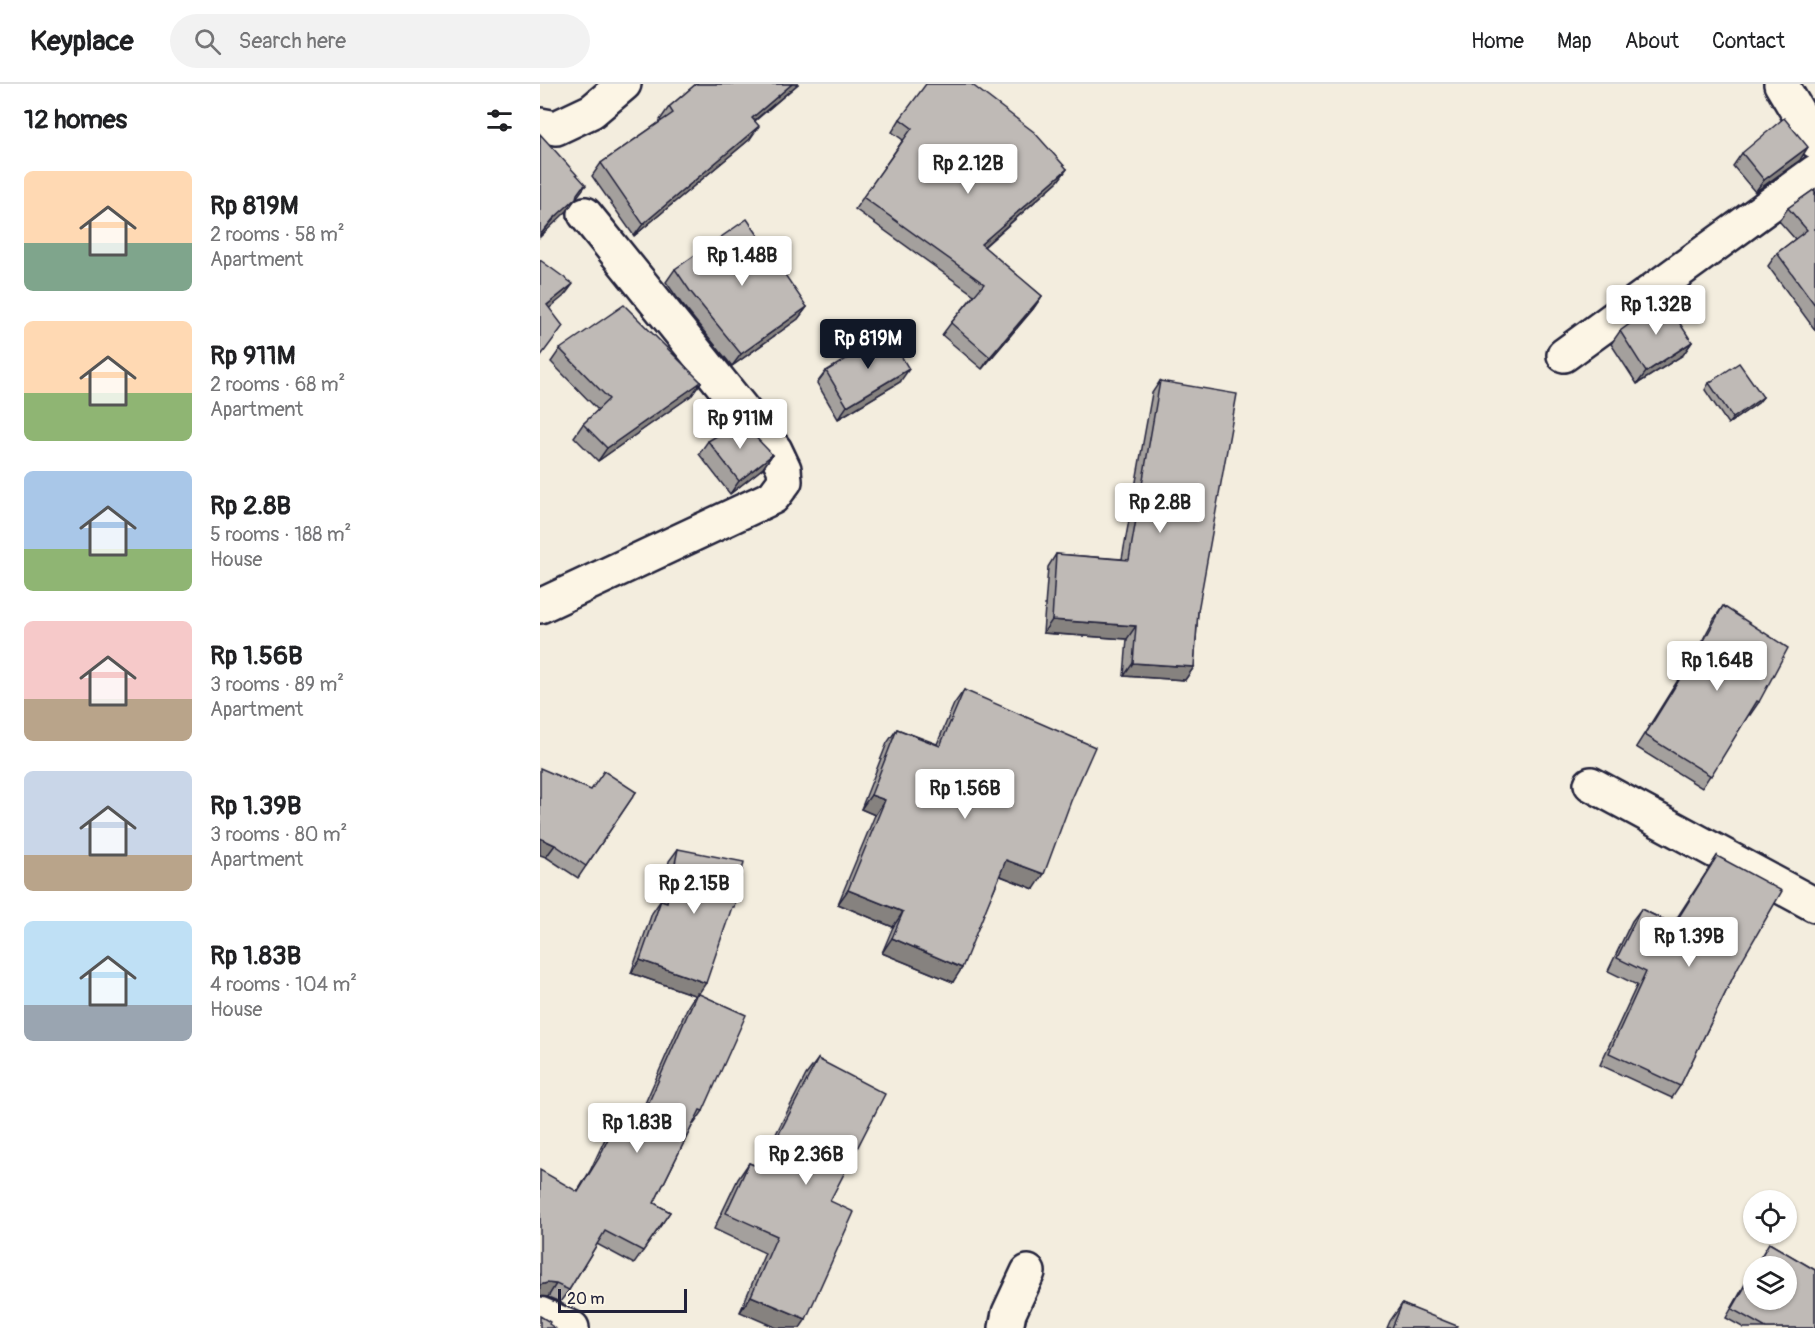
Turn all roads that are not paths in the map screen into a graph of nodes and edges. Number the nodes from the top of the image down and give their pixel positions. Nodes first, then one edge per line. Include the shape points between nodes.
1 (624, 84) edge
2 (1781, 84) edge
3 (540, 125) edge
4 (1815, 141) edge
5 (1815, 172) edge
6 (585, 214) dead end
7 (1564, 355) dead end
8 (540, 606) edge
9 (1591, 784) dead end
10 (1815, 905) edge
11 (1028, 1272) dead end
12 (540, 1314) edge
13 (572, 1328) edge
14 (1006, 1328) edge

1 - 3 street via 592,111 556,128
2 - 4 street
5 - 7 street
6 - 8 street via 775,450 784,469 784,482 773,498
9 - 10 street
11 - 14 street
12 - 13 street

